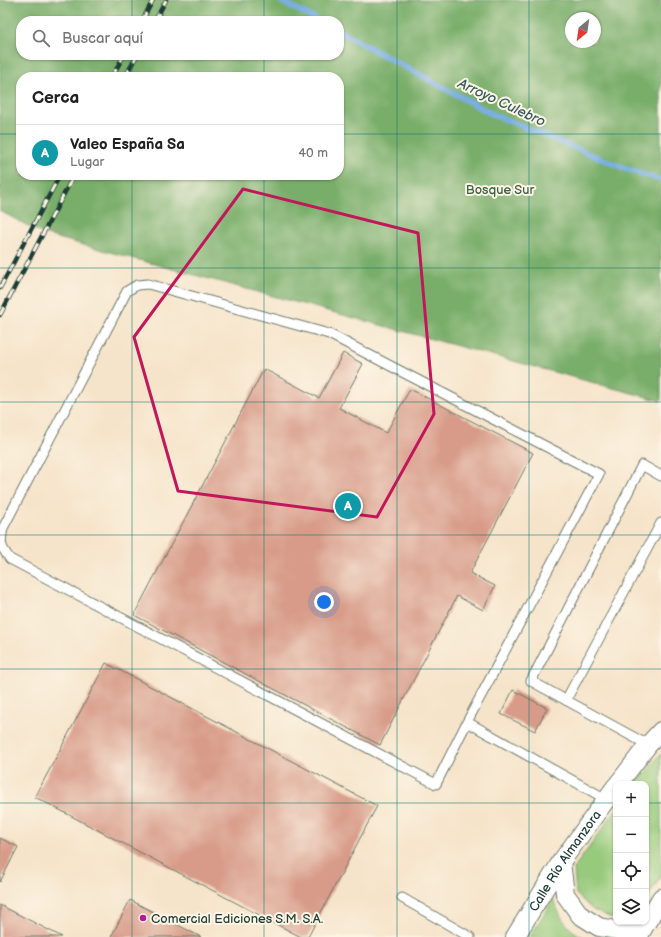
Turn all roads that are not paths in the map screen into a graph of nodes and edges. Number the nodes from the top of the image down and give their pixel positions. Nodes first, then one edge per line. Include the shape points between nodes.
1 (661, 476) edge
2 (661, 523) edge
3 (566, 700) junction
4 (467, 722) junction
5 (661, 731) edge
6 (648, 745) junction
7 (620, 781) edge
8 (611, 793) edge
9 (561, 862) junction
10 (402, 898) dead end
11 (661, 898) edge
12 (639, 935) edge
13 (470, 937) edge
14 (515, 937) edge

1 - 3 lane via 642,465 531,681
2 - 3 lane
3 - 6 lane
4 - 4 lane via 599,474 329,334 148,284 137,285 127,291 3,528 2,548 10,559 436,784
4 - 8 lane
5 - 6 street
6 - 7 street
8 - 9 street, Calle Río Almanzora
9 - 12 street via 565,894 580,915 599,927
9 - 14 street, Calle Río Almanzora
10 - 13 lane
11 - 12 street

